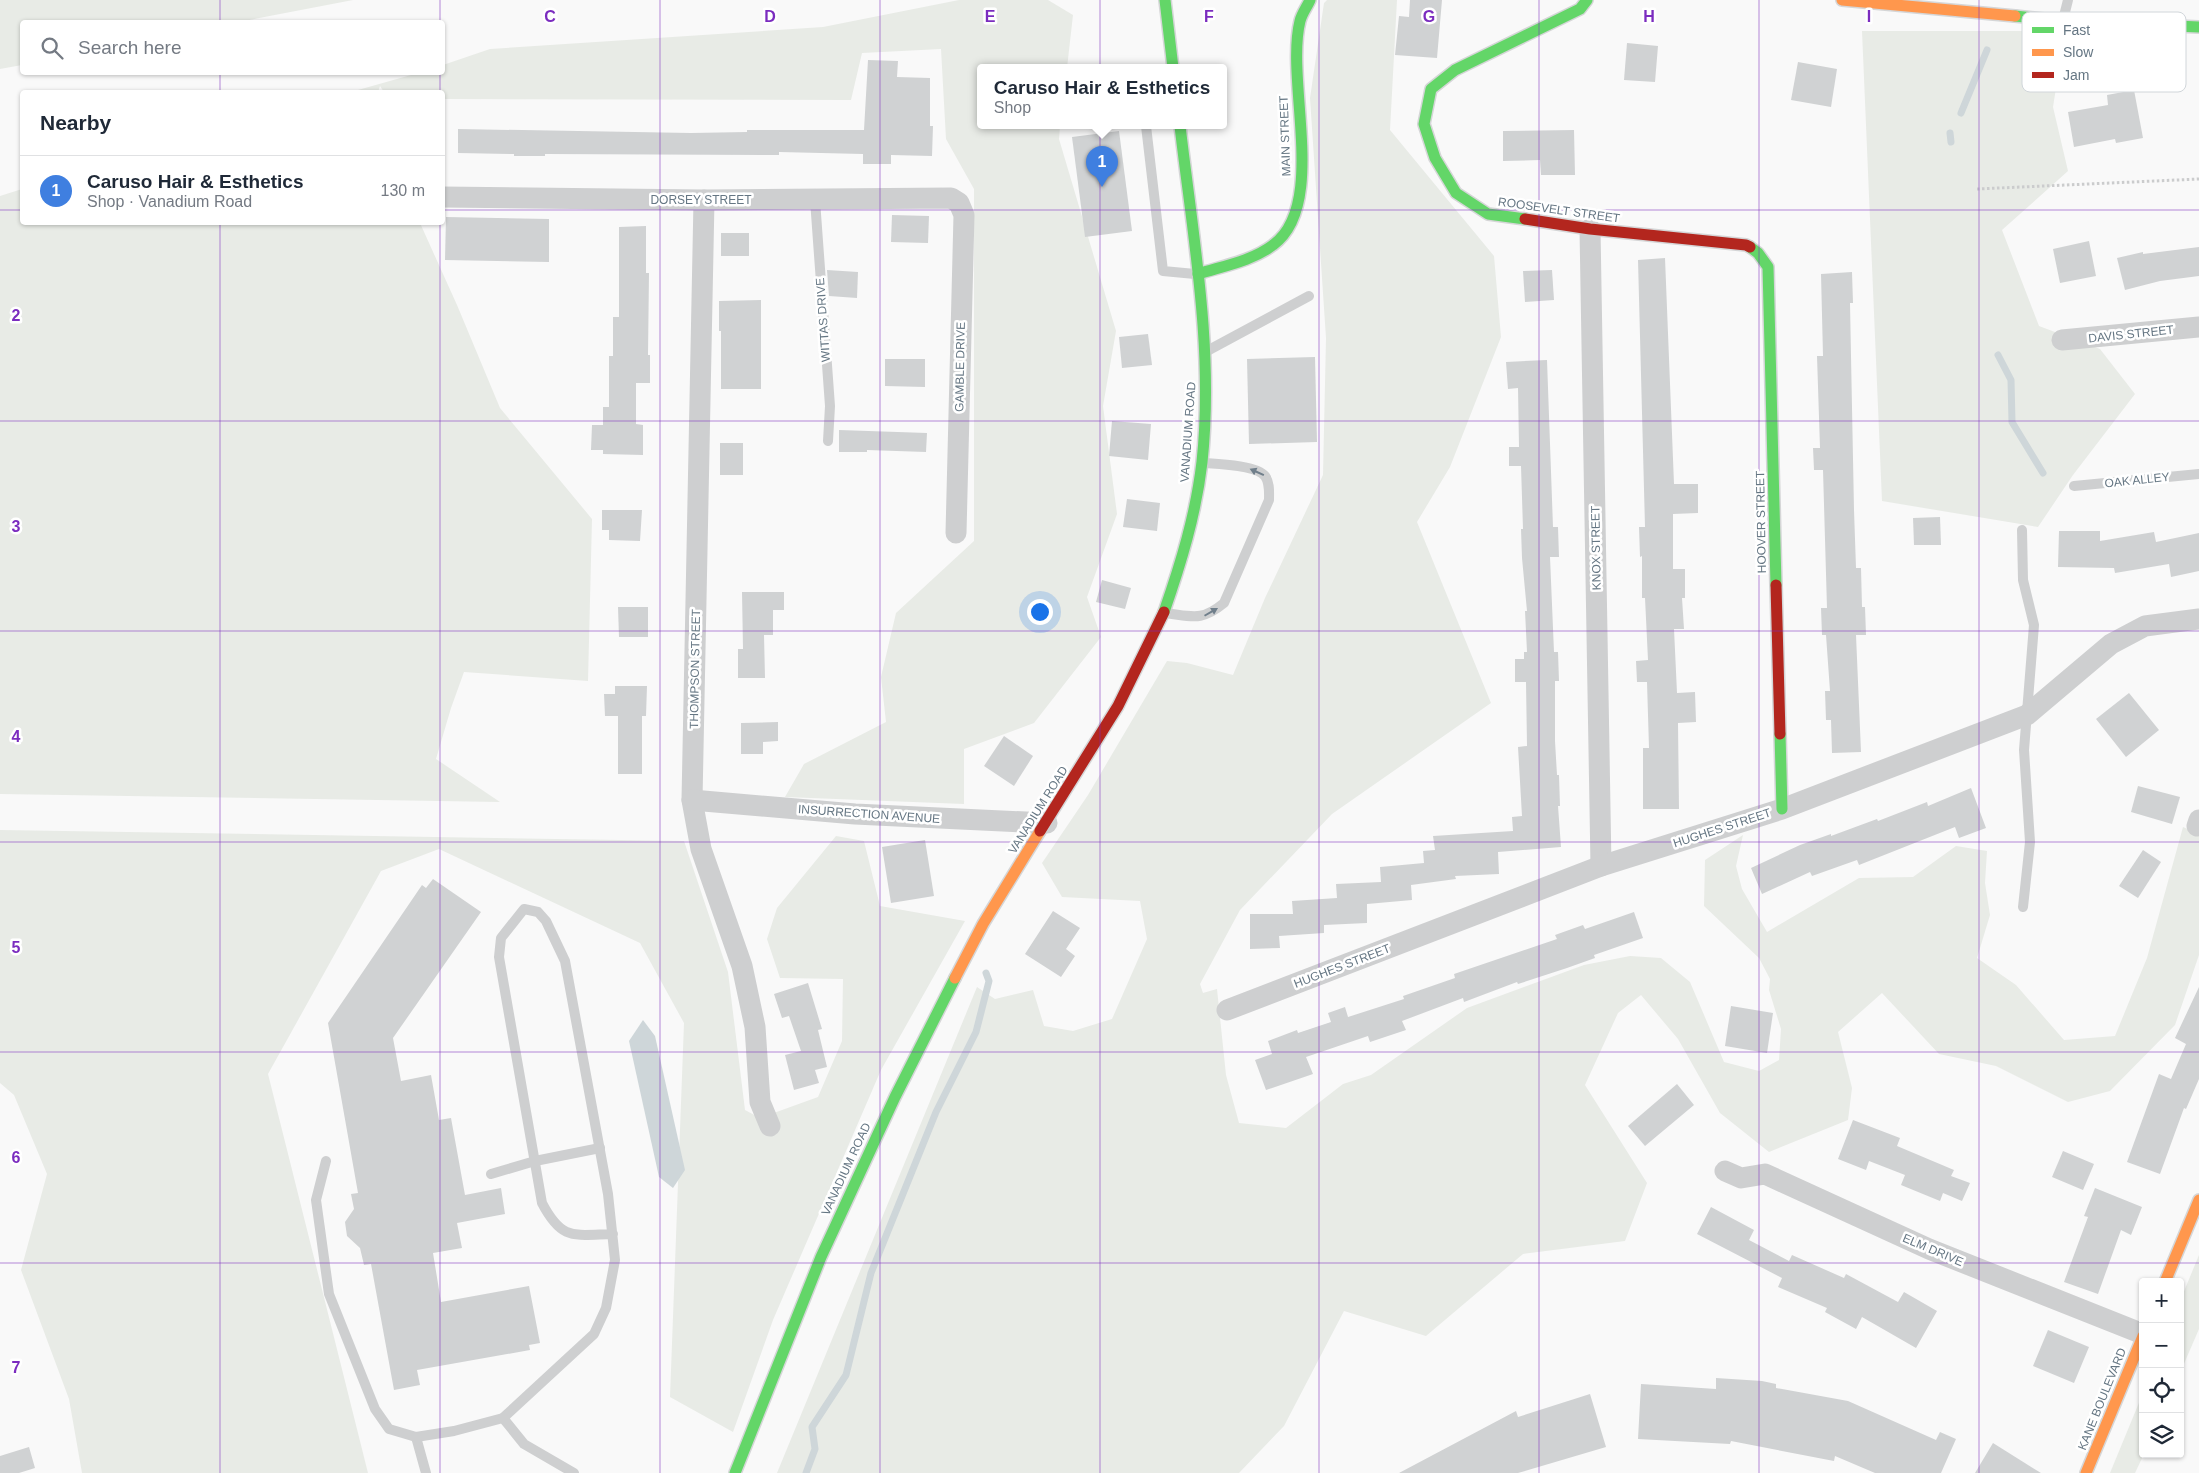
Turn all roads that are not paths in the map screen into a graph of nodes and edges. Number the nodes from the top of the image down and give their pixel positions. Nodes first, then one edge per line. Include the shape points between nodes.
1 (1165, 0) edge
2 (1310, 0) edge
3 (1587, 0) edge
4 (1842, 0) edge
5 (1872, 2) edge
6 (2022, 17) edge
7 (2186, 26) edge
8 (2199, 27) edge
9 (1173, 64) edge
10 (1146, 129) edge
11 (1180, 129) edge
12 (445, 197) edge
13 (704, 200) junction
14 (815, 200) junction
15 (959, 202) joint
16 (1590, 229) junction
17 (1746, 245) joint
18 (1198, 274) junction
19 (1308, 296) dead end
20 (2199, 327) edge
21 (2062, 340) dead end
22 (1206, 351) junction
23 (828, 441) dead end
24 (1202, 462) junction
25 (2199, 474) edge
26 (2074, 486) dead end
27 (2022, 530) dead end
28 (956, 533) dead end
29 (1164, 613) junction
30 (2199, 620) edge
31 (2027, 716) junction
32 (692, 800) junction
33 (1782, 809) junction
34 (1047, 823) junction
35 (1601, 866) junction
36 (2023, 907) dead end
37 (1227, 1010) dead end
38 (770, 1126) dead end
39 (600, 1148) junction
40 (326, 1161) dead end
41 (535, 1161) junction
42 (1725, 1171) dead end
43 (491, 1174) dead end
44 (2199, 1200) edge
45 (613, 1234) junction
46 (2167, 1278) edge
47 (2139, 1333) edge
48 (2139, 1345) edge
49 (503, 1418) junction
50 (416, 1437) junction
51 (426, 1473) edge
52 (574, 1473) edge
53 (735, 1473) edge
54 (2086, 1473) edge

1 - 9 street
2 - 18 street, MAIN STREET via 1300,20 1295,63 1303,171 1295,215 1279,241 1248,258
3 - 16 street, ROOSEVELT STREET via 1580,9 1455,70 1431,89 1424,124 1435,158 1456,193 1488,214
4 - 5 street
5 - 6 street
7 - 8 street
10 - 18 lane via 1163,271
11 - 18 street, VANADIUM ROAD
12 - 13 street, DORSEY STREET
13 - 14 street, DORSEY STREET
13 - 32 street, THOMPSON STREET
14 - 15 street, DORSEY STREET via 952,198
14 - 23 lane, WITTAS DRIVE via 830,406
15 - 28 street, GAMBLE DRIVE via 964,215
16 - 17 street, ROOSEVELT STREET
16 - 35 street, KNOX STREET
17 - 33 street, HOOVER STREET via 1758,253 1768,267
18 - 22 street, VANADIUM ROAD
19 - 22 lane
20 - 21 street, DAVIS STREET
22 - 24 street, VANADIUM ROAD
24 - 29 street, VANADIUM ROAD via 1189,537
29 -> 24 lane via 1203,617 1224,603 1269,500 1265,476 1256,469
25 - 26 lane, OAK ALLEY
27 - 31 lane via 2023,580 2034,626
29 - 34 street, VANADIUM ROAD via 1118,706
30 - 31 street, HUGHES STREET via 2146,626 2111,644
31 - 33 street, HUGHES STREET
31 - 36 lane via 2024,750 2030,842
32 - 34 street, INSURRECTION AVENUE via 855,814
32 - 38 street, THOMPSON STREET via 701,849 742,966 755,1027 760,1102
33 - 35 street, HUGHES STREET
34 - 53 street, VANADIUM ROAD via 982,924 895,1097 821,1257
35 - 37 street, HUGHES STREET
39 - 41 lane
39 - 41 lane via 565,961 546,921 538,912 524,909 501,938 499,956
39 - 45 lane
40 - 50 lane via 316,1200 329,1294 374,1410 389,1429
41 - 43 lane
41 - 45 lane via 542,1203 551,1221 564,1232 576,1235
42 - 47 street, ELM DRIVE via 1741,1178 1765,1174 1929,1250
44 - 46 street
45 - 49 lane via 615,1260 608,1298 594,1334
48 - 54 street, KANE BOULEVARD
49 - 50 lane via 454,1432
49 - 52 lane via 524,1444
50 - 51 lane

